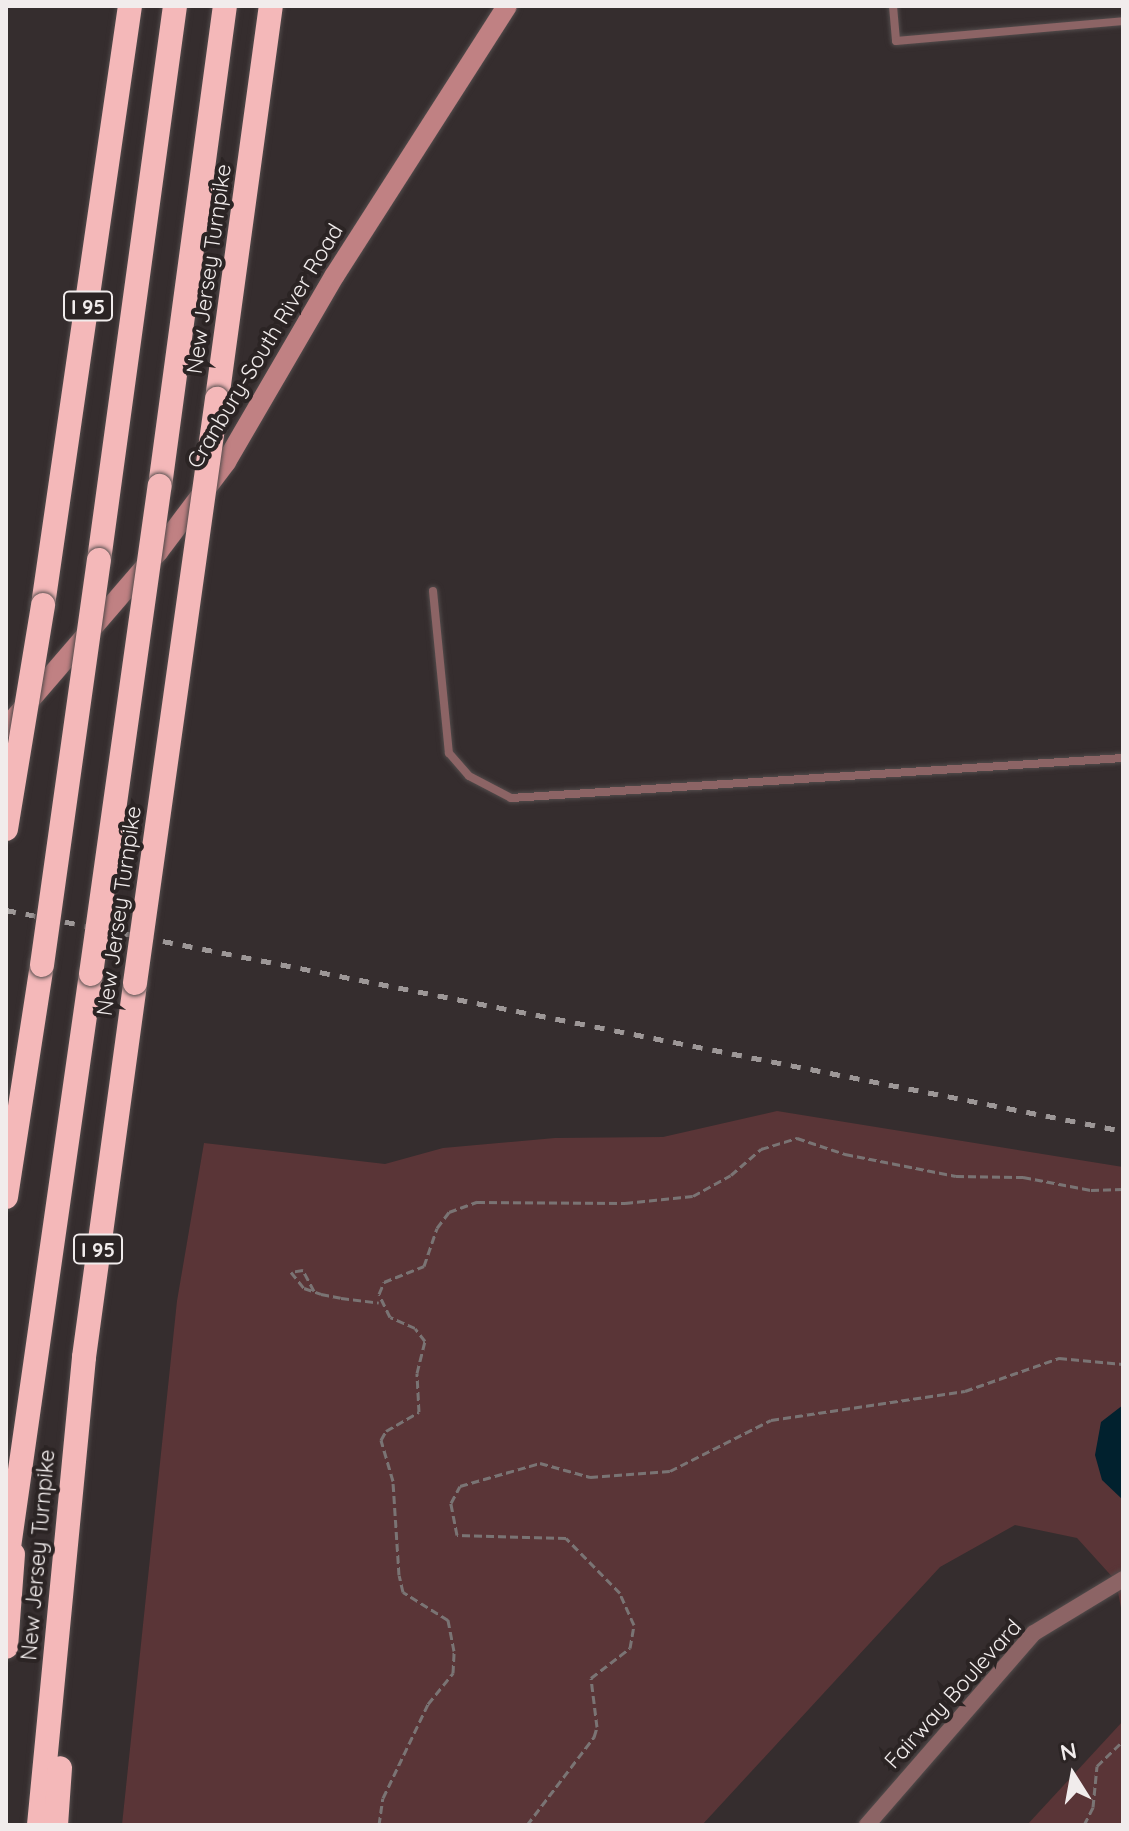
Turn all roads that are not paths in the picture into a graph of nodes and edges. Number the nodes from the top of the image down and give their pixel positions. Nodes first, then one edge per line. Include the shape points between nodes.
1 (130, 6) edge
2 (175, 6) edge
3 (225, 6) edge
4 (271, 6) edge
5 (507, 6) edge
6 (893, 6) edge
7 (1123, 21) edge
8 (433, 591) dead end
9 (6, 728) edge
10 (1123, 758) edge
11 (6, 829) edge
12 (8, 1173) edge
13 (6, 1197) edge
14 (21, 1463) junction
15 (66, 1517) junction
16 (6, 1568) edge
17 (1123, 1579) edge
18 (6, 1647) edge
19 (39, 1825) edge
20 (56, 1825) edge
21 (867, 1825) edge

1 - 11 highway, I 95, bridge
2 - 12 highway, I 95, bridge via 42,965
3 - 14 highway, New Jersey Turnpike / I 95, bridge
4 - 15 highway, New Jersey Turnpike / I 95, bridge
5 - 9 main road, Cranbury-South River Road via 335,275 226,462 158,552
6 - 7 lane via 896,41
8 - 10 lane via 449,753 469,776 511,798
12 - 13 highway, I 95
14 - 16 highway, New Jersey Turnpike / I 95
14 - 18 highway
15 - 19 highway, New Jersey Turnpike / I 95
15 - 20 highway
17 - 21 street, Fairway Boulevard via 1034,1633

